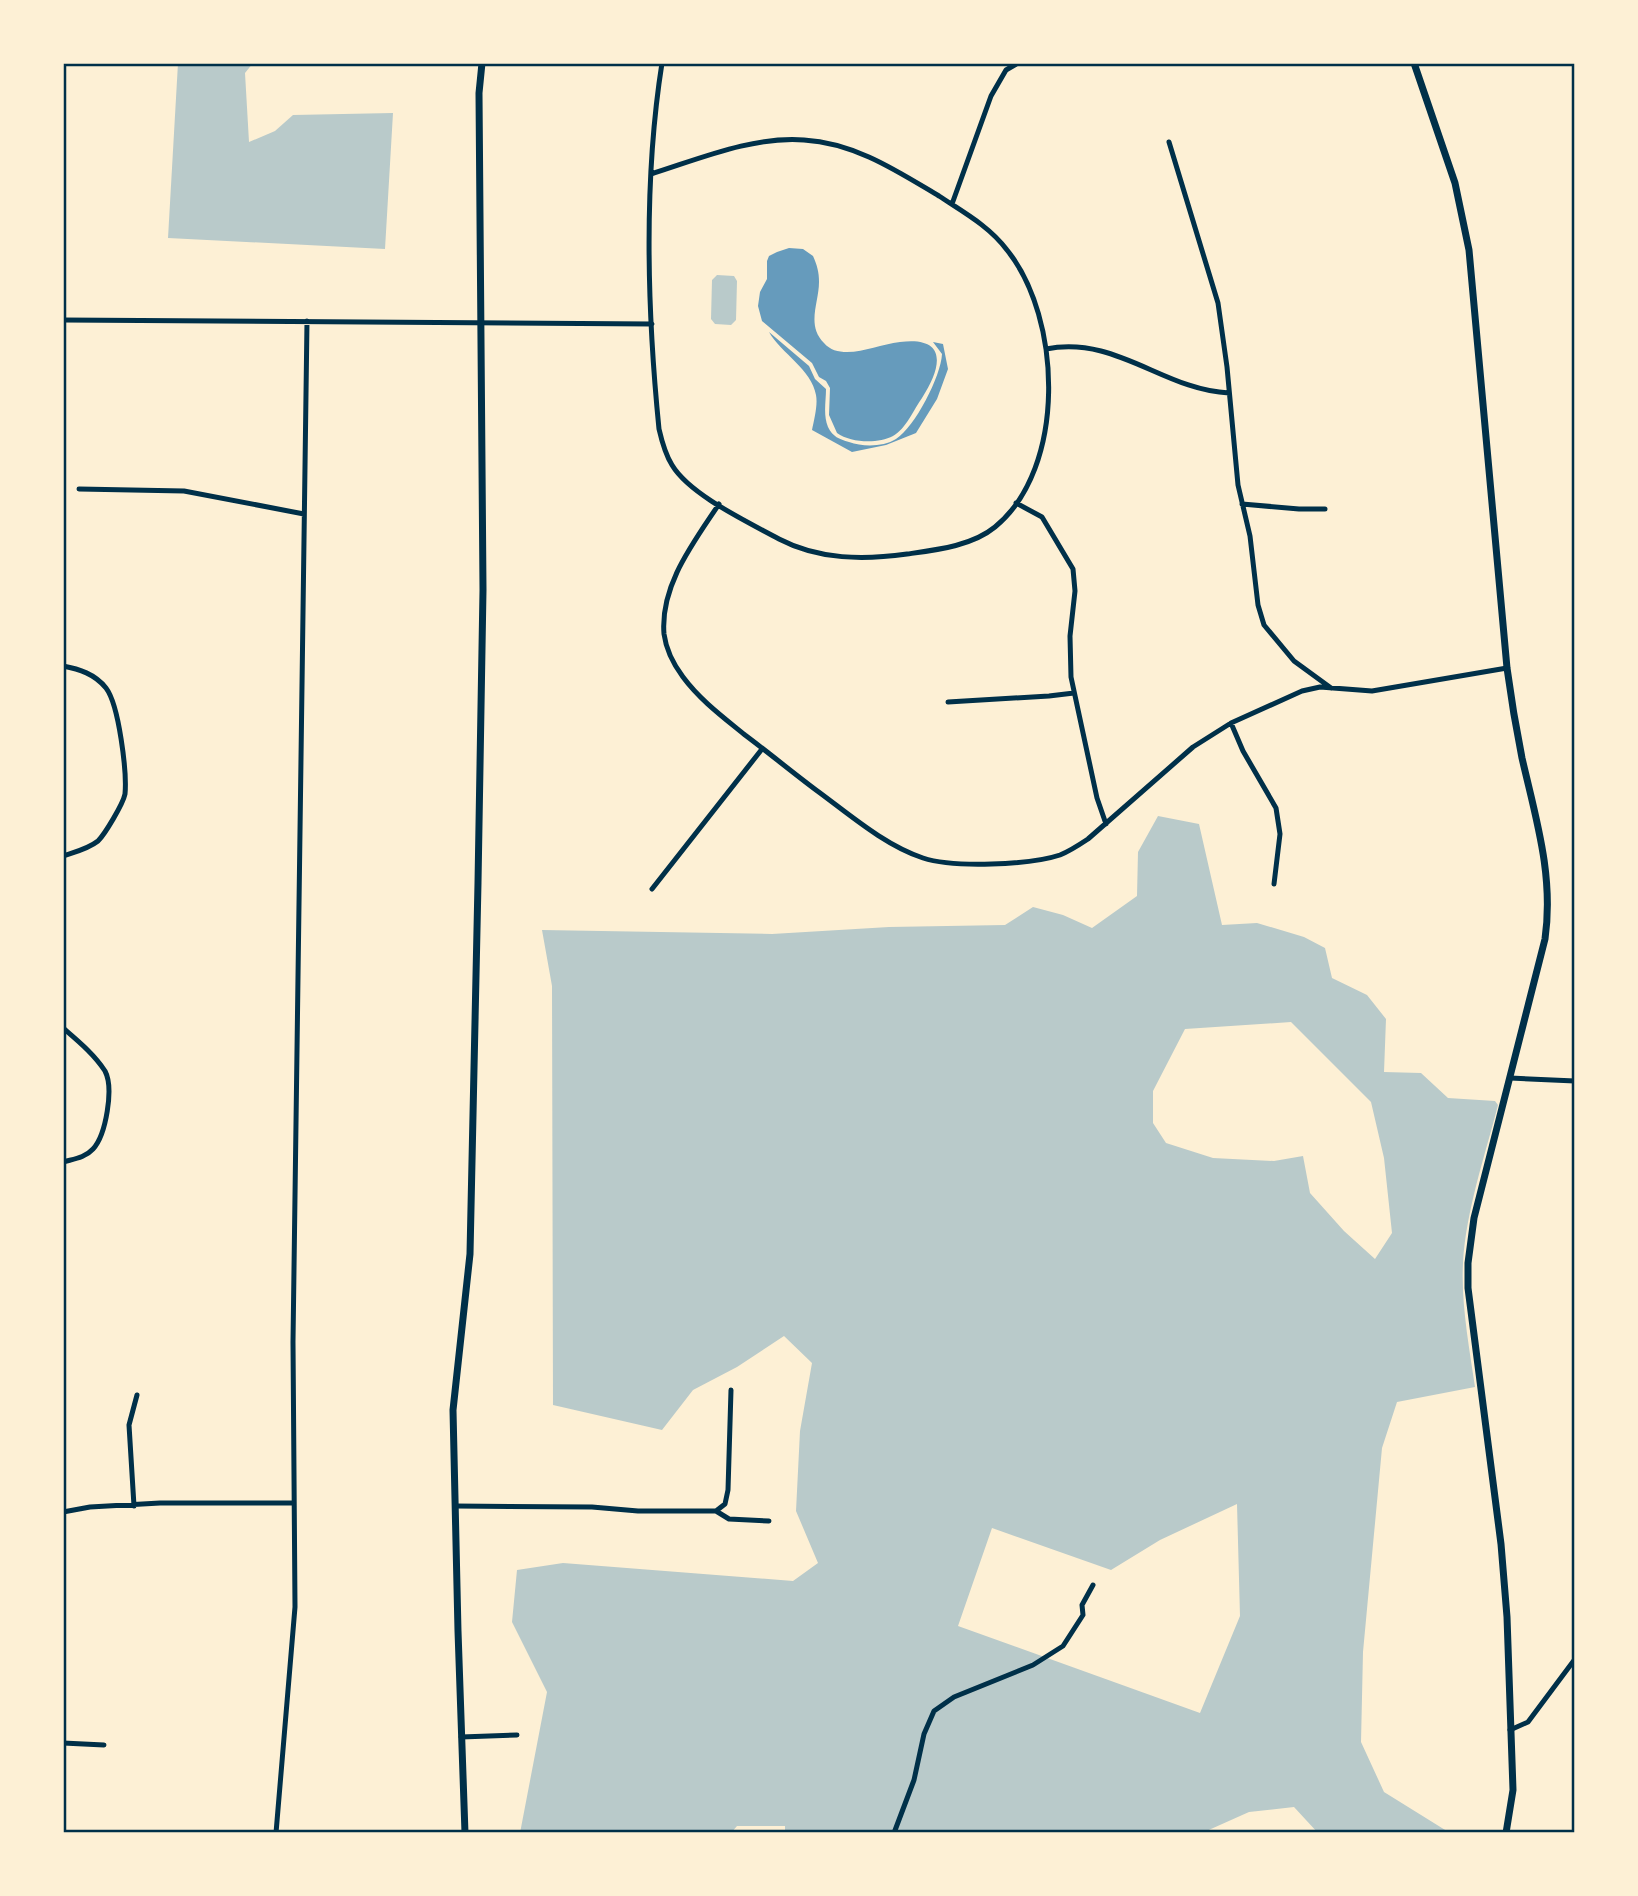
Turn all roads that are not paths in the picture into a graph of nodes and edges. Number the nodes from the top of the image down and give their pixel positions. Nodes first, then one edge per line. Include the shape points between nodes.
1 (482, 63) edge
2 (662, 63) edge
3 (1018, 63) edge
4 (1414, 63) edge
5 (1170, 142) dead end
6 (651, 174) junction
7 (952, 204) junction
8 (63, 320) edge
9 (307, 321) junction
10 (482, 323) junction
11 (652, 324) junction
12 (1046, 349) junction
13 (1229, 393) junction
14 (79, 489) dead end
15 (1016, 503) junction
16 (1242, 503) junction
17 (719, 504) junction
18 (1325, 509) dead end
19 (304, 514) junction
20 (63, 666) edge
21 (1507, 668) junction
22 (1331, 688) junction
23 (1074, 693) junction
24 (948, 702) dead end
25 (1231, 723) junction
26 (762, 749) junction
27 (1106, 824) junction
28 (63, 856) edge
29 (1274, 884) dead end
30 (652, 889) dead end
31 (63, 1028) edge
32 (1510, 1078) junction
33 (1575, 1081) edge
34 (63, 1162) edge
35 (731, 1390) dead end
36 (137, 1395) dead end
37 (293, 1503) junction
38 (134, 1506) junction
39 (454, 1506) junction
40 (716, 1511) junction
41 (63, 1512) edge
42 (769, 1521) dead end
43 (1093, 1585) dead end
44 (1575, 1659) edge
45 (1510, 1730) junction
46 (517, 1735) dead end
47 (461, 1737) junction
48 (63, 1743) edge
49 (104, 1745) dead end
50 (276, 1833) edge
51 (465, 1833) edge
52 (894, 1833) edge
53 (1506, 1833) edge

1 - 10 street
2 - 6 street
3 - 7 street via 1006,70 995,88
4 - 21 street via 1455,183 1469,250
5 - 13 street via 1218,303
6 - 7 street via 754,144 807,140 877,160
6 - 11 street
7 - 12 street via 1007,250 1026,284
8 - 9 street
9 - 10 street
9 - 19 street
10 - 11 street
10 - 39 street via 483,590 471,1235 455,1385
11 - 17 street via 663,446 679,475
12 - 13 street via 1096,349 1193,387
12 - 15 street via 1046,423 1037,461
13 - 16 street
14 - 19 street via 184,491
15 - 17 street via 994,527 973,540 915,553 853,558 792,545
15 - 23 street via 1042,517 1073,569 1070,649
16 - 18 street
16 - 22 street via 1264,625 1294,661
17 - 26 street via 673,581 664,633 684,678 710,707
19 - 37 street
20 - 28 street via 92,675 111,695 125,783 123,800 101,838
21 - 22 street via 1371,691
21 - 32 street via 1549,894 1545,939
22 - 25 street via 1310,688
23 - 24 street
23 - 27 street
25 - 27 street via 1170,765
25 - 29 street via 1278,815
26 - 27 street via 880,836 936,862 979,864 1059,855
26 - 30 street
31 - 34 street via 103,1068 109,1093 104,1125 94,1148 83,1157
32 - 33 street
32 - 45 street via 1474,1218 1468,1276 1501,1544
35 - 40 street via 728,1490 725,1504
36 - 38 street via 129,1425
37 - 38 street
37 - 50 street via 295,1607
38 - 41 street
39 - 40 street
39 - 47 street
40 - 42 street via 729,1519
43 - 52 street via 1082,1605 1083,1615 1063,1646 934,1711
44 - 45 street via 1528,1722
45 - 53 street via 1513,1790
46 - 47 street
47 - 51 street
48 - 49 street

